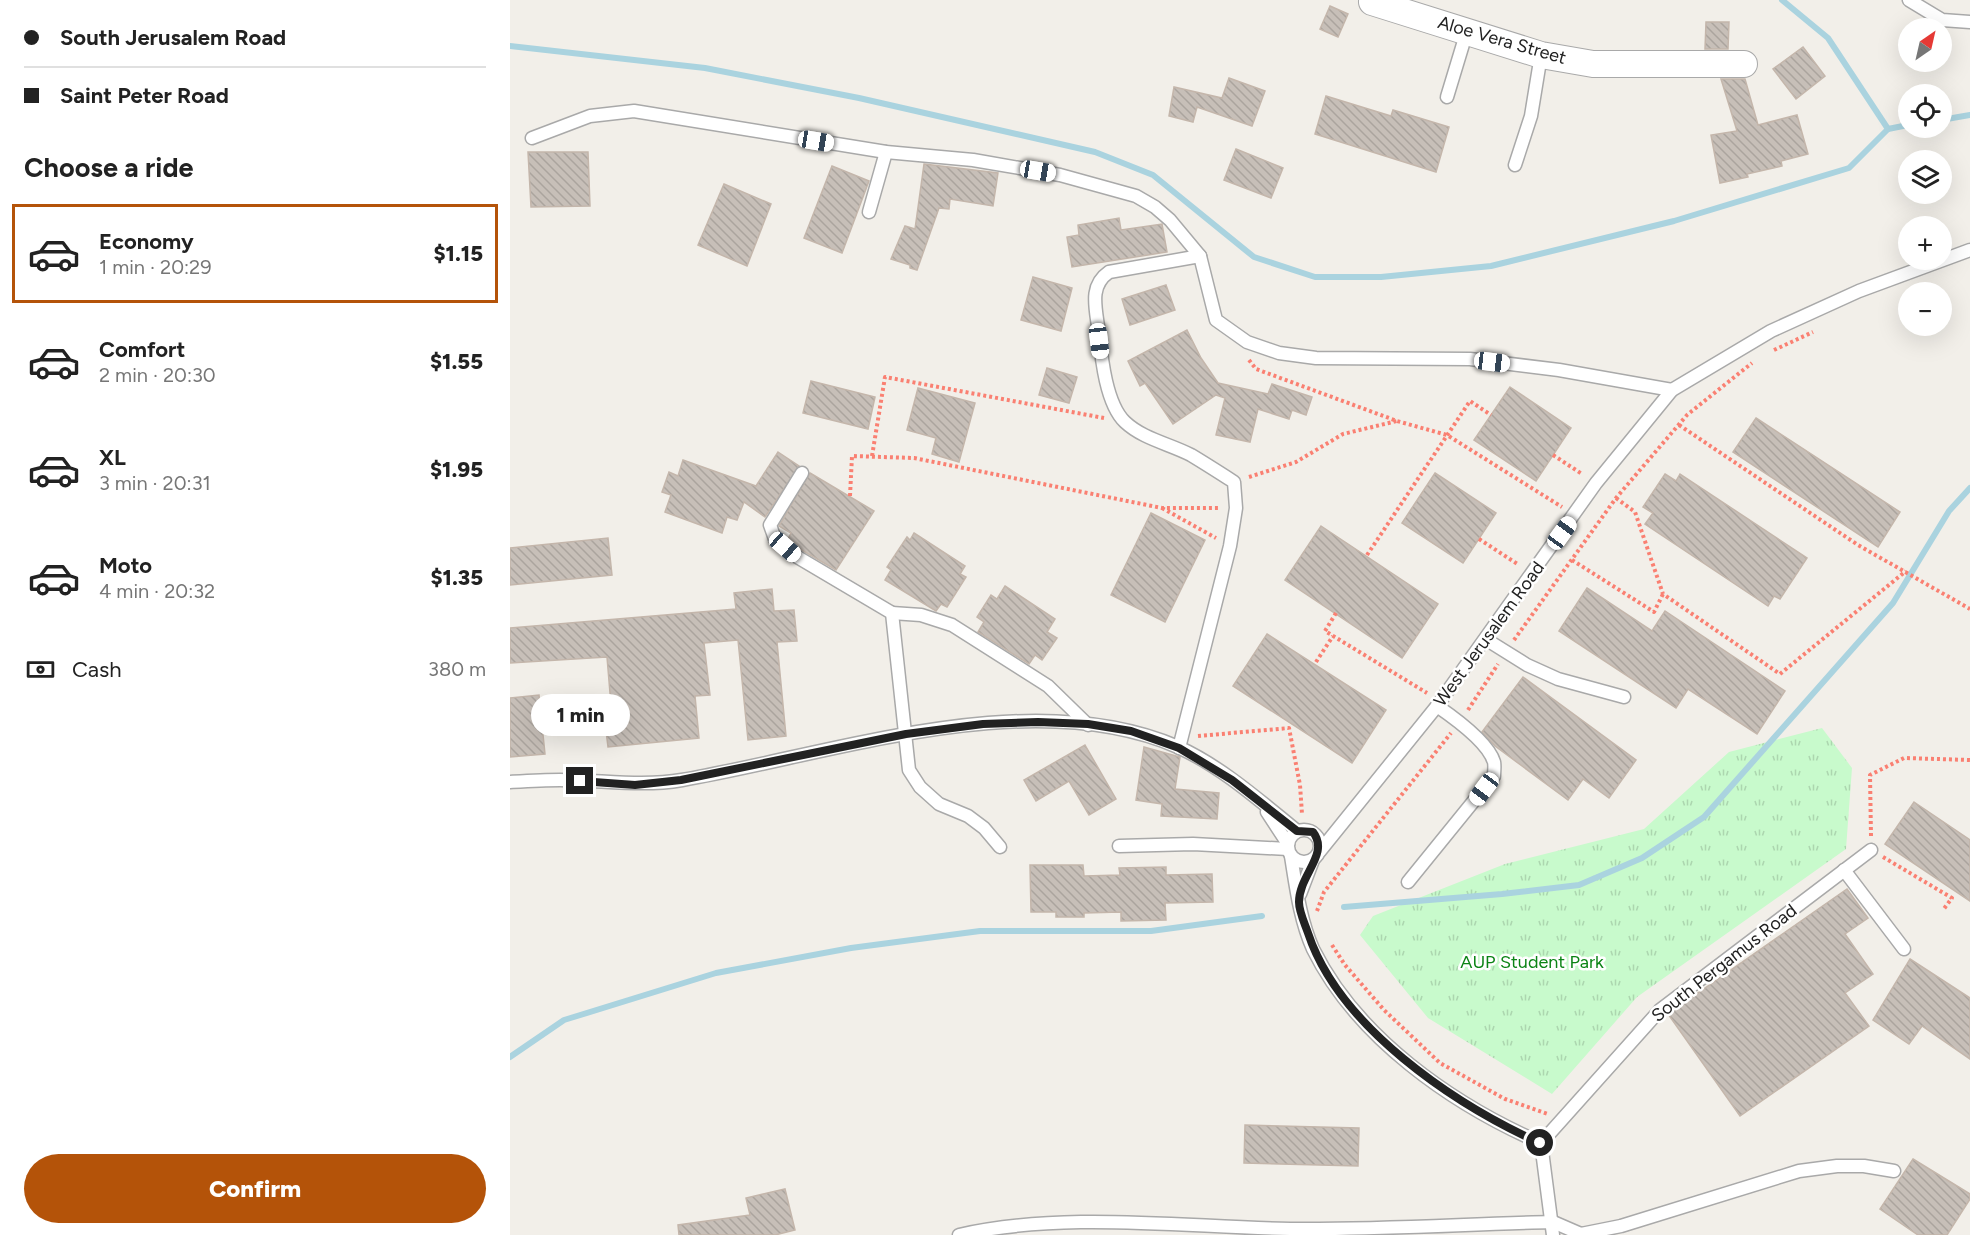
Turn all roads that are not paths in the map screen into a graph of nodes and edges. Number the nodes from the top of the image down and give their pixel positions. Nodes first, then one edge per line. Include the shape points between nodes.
1 (1373, 0) edge
2 (1909, 0) edge
3 (1970, 22) edge
4 (1467, 31) junction
5 (1541, 55) junction
6 (1744, 64) dead end
7 (1447, 97) dead end
8 (532, 138) dead end
9 (886, 152) junction
10 (1515, 165) dead end
11 (870, 212) dead end
12 (1970, 250) edge
13 (1200, 256) junction
14 (1672, 390) junction
15 (802, 473) dead end
16 (891, 613) junction
17 (1487, 640) junction
18 (1624, 697) dead end
19 (1438, 704) junction
20 (1088, 724) junction
21 (906, 734) junction
22 (1181, 742) junction
23 (510, 782) edge
24 (1260, 801) junction
25 (1343, 823) junction
26 (1304, 831) junction
27 (1119, 846) dead end
28 (1000, 847) dead end
29 (1289, 850) junction
30 (1871, 850) road end
31 (1316, 856) junction
32 (1844, 870) junction
33 (1408, 882) dead end
34 (1298, 904) junction
35 (1904, 949) dead end
36 (1540, 1143) junction
37 (1894, 1171) dead end
38 (1553, 1228) edge
39 (1582, 1234) edge
40 (959, 1235) edge

1 - 4 street, Aloe Vera Street
2 - 3 lane via 1942,20
4 - 5 street, Aloe Vera Street
4 - 7 lane
5 - 6 street, Aloe Vera Street via 1608,66
5 - 10 lane via 1530,116
8 - 9 lane via 590,116 634,111
9 - 11 lane
9 - 13 lane via 973,160 1060,175 1136,196 1170,220
12 - 14 lane, West Jerusalem Road via 1859,291 1772,331
13 - 14 lane via 1216,320 1247,342 1279,353 1316,358 1470,360 1559,370
13 - 22 lane via 1109,272 1099,279 1094,296 1102,363 1112,398 1125,422 1234,482 1236,508 1230,546
14 - 17 lane, West Jerusalem Road via 1596,483
15 - 16 lane via 770,525 776,539 794,555
16 - 20 lane via 921,615 952,625 1048,686
16 - 21 lane
17 - 18 lane via 1558,679
17 - 19 lane, West Jerusalem Road
19 - 25 lane, West Jerusalem Road
19 - 33 lane via 1487,751 1494,761 1494,776
20 - 21 lane via 1016,723
20 - 22 lane
21 - 23 lane via 681,780 635,785 561,780
21 - 28 lane via 909,770 920,787 939,804 968,816 984,828
22 - 24 lane
24 - 26 lane
24 - 29 lane
25 - 26 lane
25 - 31 lane, West Jerusalem Road
26 - 29 lane
26 - 31 lane via 1318,839
27 - 29 lane via 1193,844
29 - 31 lane via 1301,863
29 - 34 lane
30 - 32 lane, South Pergamus Road
31 - 34 lane, West Jerusalem Road via 1300,886
32 - 35 lane
32 - 36 lane, South Pergamus Road via 1660,1010
34 - 36 lane via 1312,947 1332,984 1362,1019 1412,1066 1459,1102
36 - 38 lane
37 - 39 lane via 1864,1166 1799,1171 1621,1226
38 - 39 lane
38 - 40 lane via 1292,1229 1118,1224 1046,1225

